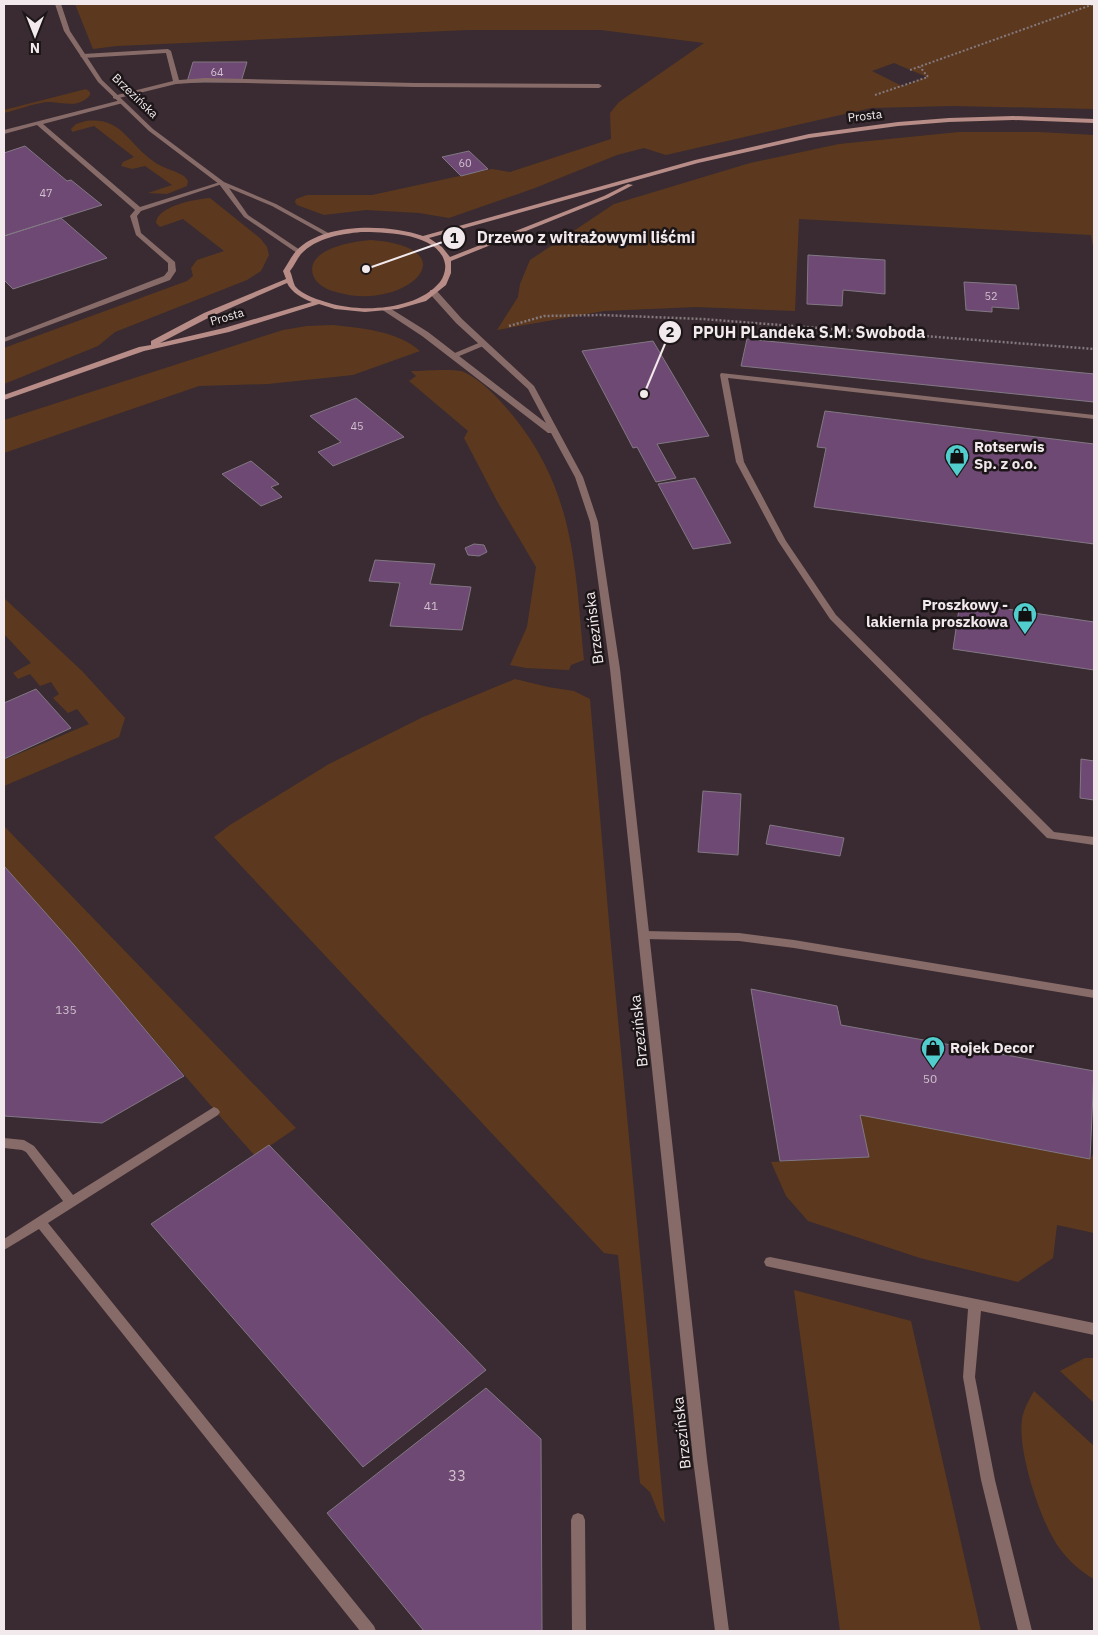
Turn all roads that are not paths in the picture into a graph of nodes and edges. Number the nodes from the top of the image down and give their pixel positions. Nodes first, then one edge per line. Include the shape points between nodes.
1 (58, 4) edge
2 (83, 56) junction
3 (176, 82) junction
4 (599, 86) dead end
5 (115, 97) junction
6 (121, 102) junction
7 (1094, 121) edge
8 (38, 123) junction
9 (4, 132) edge
10 (644, 177) junction
11 (222, 183) junction
12 (139, 210) junction
13 (330, 236) junction
14 (422, 238) junction
15 (299, 252) junction
16 (448, 260) junction
17 (289, 280) junction
18 (433, 292) junction
19 (316, 303) junction
20 (385, 309) junction
21 (4, 340) edge
22 (484, 344) junction
23 (142, 349) junction
24 (454, 355) junction
25 (4, 398) edge
26 (1094, 417) edge
27 (556, 435) junction
28 (1094, 840) edge
29 (644, 935) junction
30 (1094, 994) edge
31 (214, 1112) dead end
32 (4, 1143) edge
33 (71, 1202) junction
34 (40, 1222) junction
35 (4, 1245) edge
36 (770, 1262) dead end
37 (975, 1304) junction
38 (1094, 1329) edge
39 (578, 1520) dead end
40 (369, 1631) edge
41 (579, 1631) edge
42 (722, 1631) edge
43 (1025, 1631) edge

1 - 2 street, Brzezińska via 67,31
2 - 3 street via 168,51
2 - 5 street, Brzezińska
3 - 4 street
3 - 5 street
5 - 6 street, Brzezińska
6 - 8 street
6 - 11 street, Brzezińska via 151,130
7 - 10 main road, Prosta via 983,119 866,128 754,147
8 - 9 street
8 - 12 street
10 - 14 main road, Prosta
10 - 16 main road, Prosta via 606,197
11 - 12 street
11 - 13 street, Brzezińska via 274,205
11 - 15 street, Brzezińska via 246,216
12 - 21 street via 133,216 138,234 171,262 172,271 167,278
13 - 14 main road via 376,230 398,231
13 - 15 main road
14 - 16 main road via 436,246
15 - 17 main road via 290,263
16 - 18 main road via 447,277
17 - 19 main road via 299,293
17 - 23 main road, Prosta via 207,315
18 - 20 main road via 412,303
18 - 22 street, Brzezińska
19 - 20 main road via 349,310
19 - 23 main road, Prosta via 226,330
20 - 24 street, Brzezińska
22 - 24 street
22 - 27 street, Brzezińska via 531,388
23 - 25 main road, Prosta
24 - 27 street, Brzezińska
26 - 28 street via 724,375 740,462 782,541 833,618 1051,835
27 - 29 street, Brzezińska via 579,477 598,537
29 - 30 street via 739,938 794,944
29 - 42 street, Brzezińska via 700,1460
31 - 33 street
32 - 33 street via 24,1145 30,1149
33 - 34 street
34 - 35 street
34 - 40 street
36 - 37 street
37 - 38 street
37 - 43 street via 970,1377 988,1480
39 - 41 street

